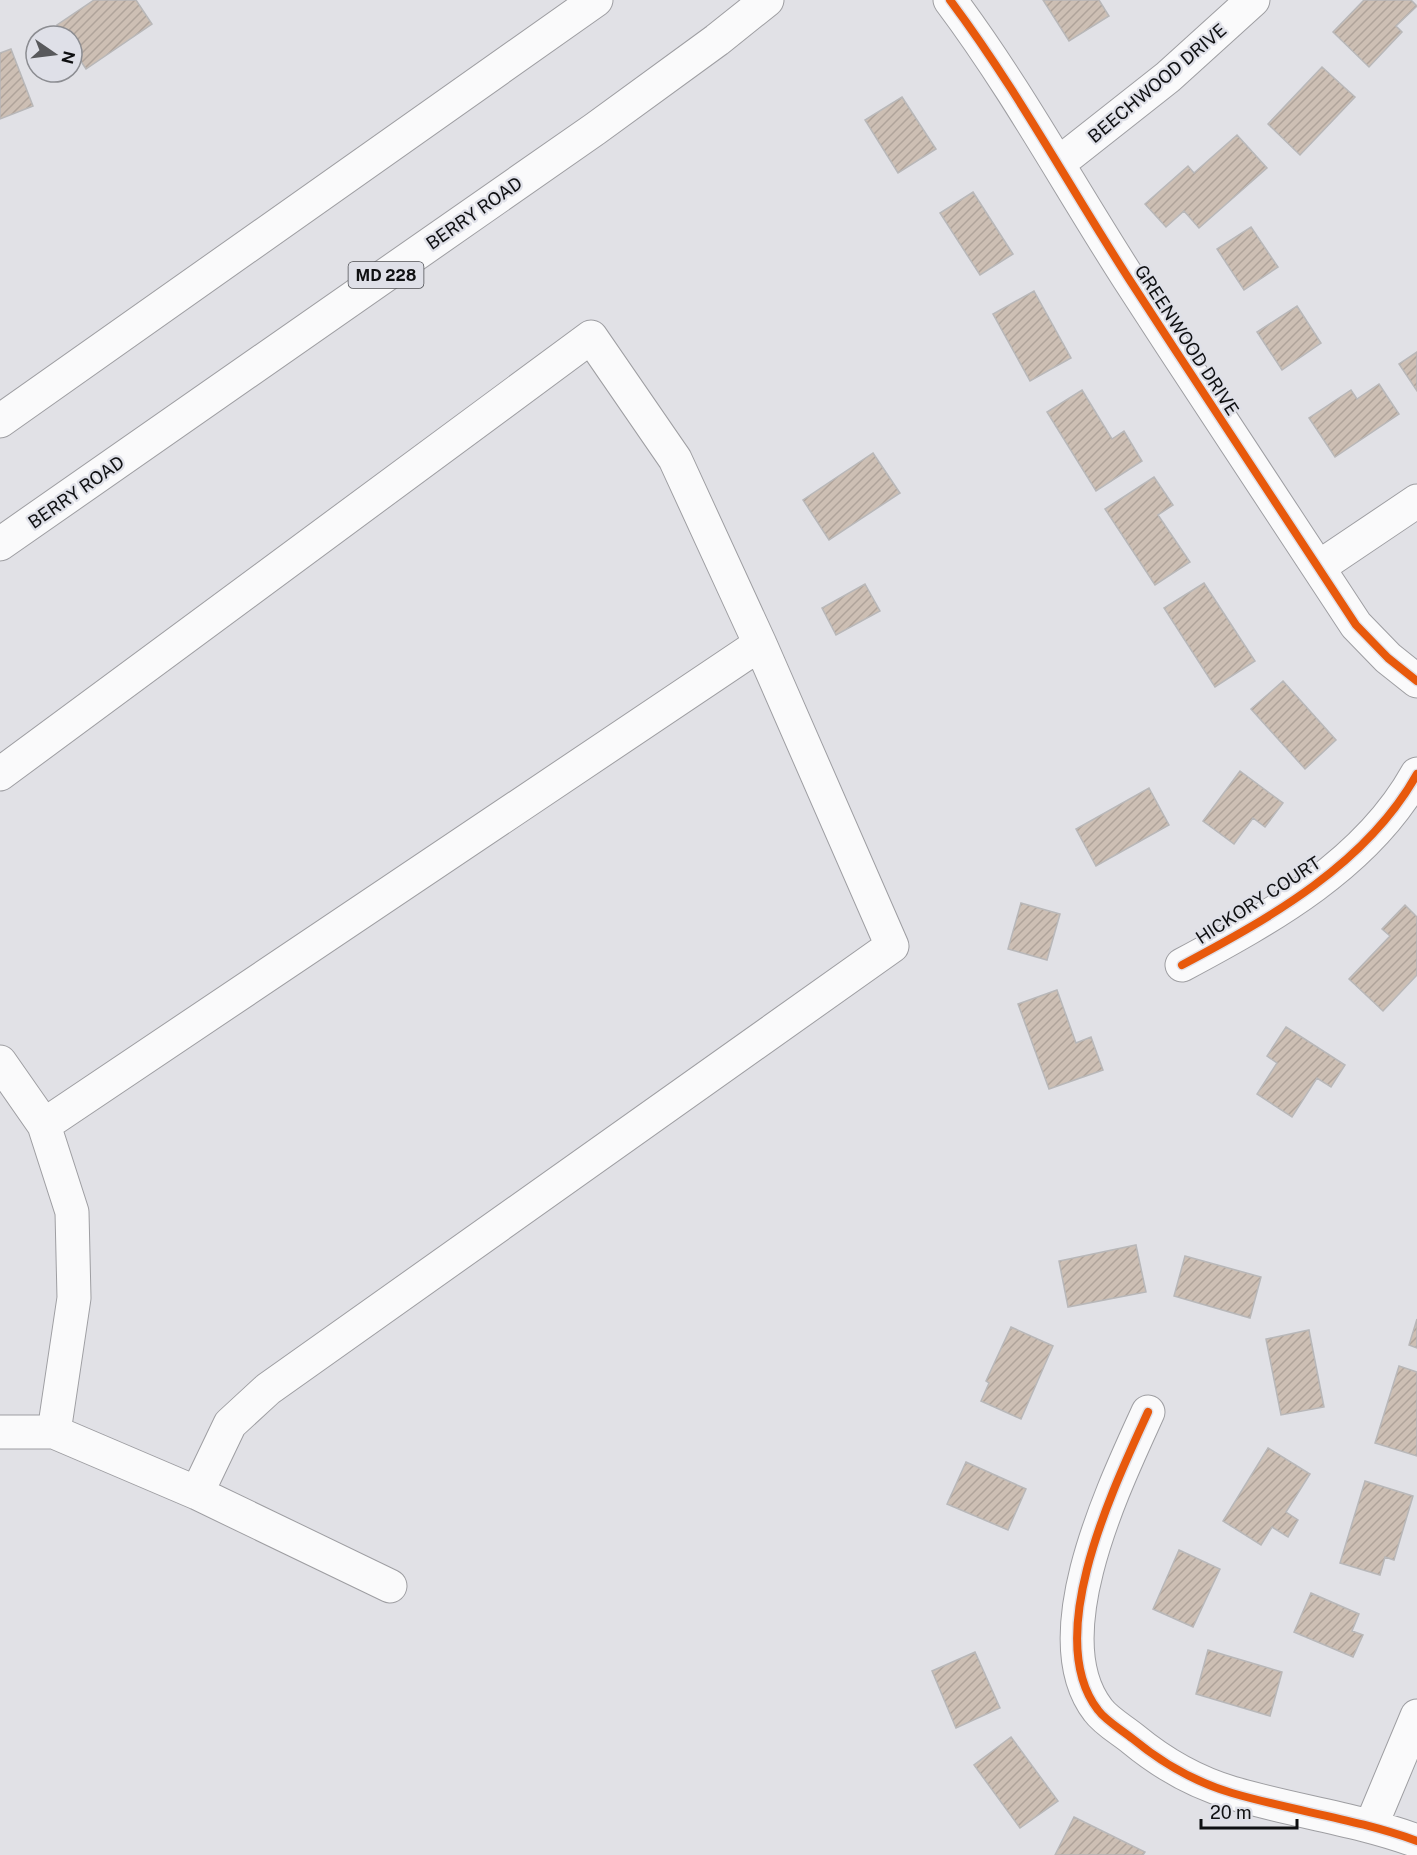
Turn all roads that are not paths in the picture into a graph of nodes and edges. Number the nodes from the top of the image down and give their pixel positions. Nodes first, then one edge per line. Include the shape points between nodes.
1 (596, 0) edge
2 (767, 0) edge
3 (950, 0) edge
4 (1253, 0) edge
5 (1059, 163) junction
6 (0, 421) edge
7 (1417, 501) edge
8 (0, 544) edge
9 (1319, 567) junction
10 (760, 644) junction
11 (1417, 681) edge
12 (0, 774) edge
13 (1417, 774) edge
14 (1182, 965) dead end
15 (0, 1062) edge
16 (44, 1125) junction
17 (1148, 1412) dead end
18 (0, 1432) edge
19 (54, 1432) junction
20 (197, 1493) junction
21 (390, 1586) dead end
22 (1417, 1716) edge
23 (1371, 1826) junction
24 (1417, 1842) edge

1 - 6 main road
2 - 8 main road, BERRY ROAD / MD 228 via 614,115
3 - 5 main road, GREENWOOD DRIVE
4 - 5 main road, BEECHWOOD DRIVE via 1168,77
5 - 9 main road, GREENWOOD DRIVE via 1128,277
7 - 9 main road
9 - 11 main road, GREENWOOD DRIVE via 1356,625
10 - 12 main road via 675,459 591,336
10 - 16 main road
10 - 20 main road via 892,946 268,1389 230,1424
13 - 14 main road, HICKORY COURT via 1406,794 1366,842 1316,885
15 - 16 main road
16 - 19 main road via 72,1212 74,1298
17 - 23 main road via 1093,1544 1077,1618 1080,1665 1098,1710 1149,1753 1187,1776 1231,1792
18 - 19 main road
19 - 20 main road
20 - 21 main road
22 - 23 main road
23 - 24 main road

